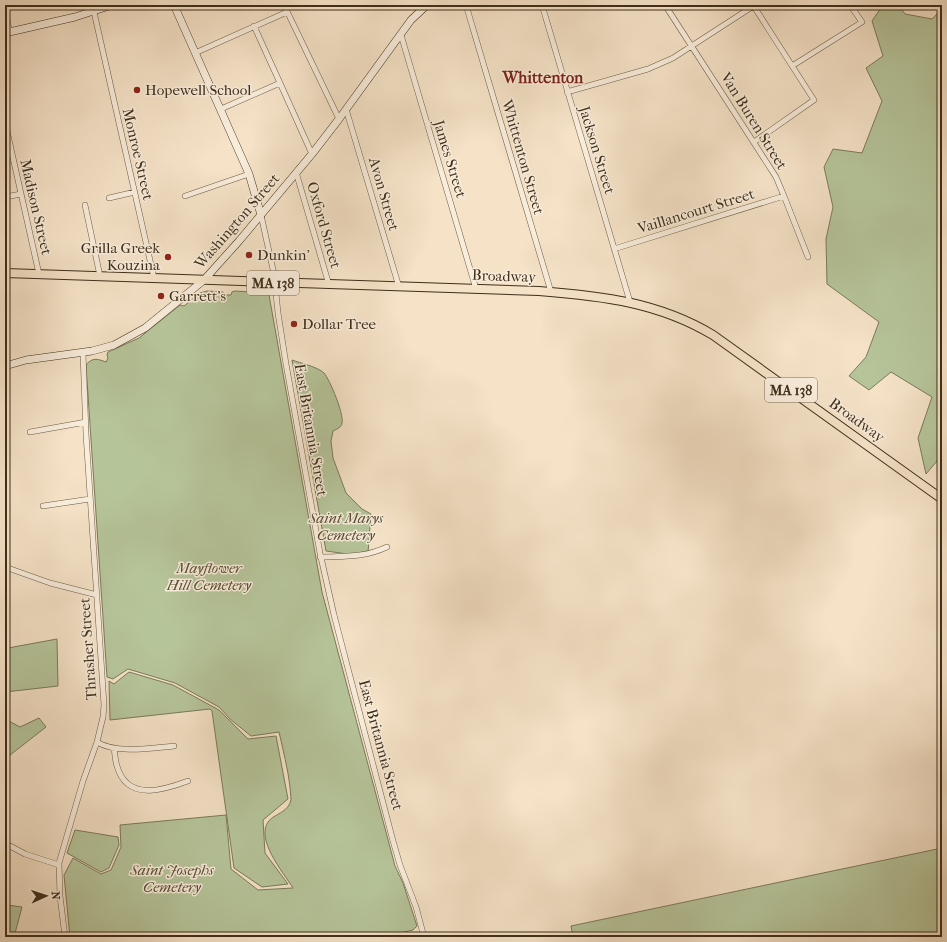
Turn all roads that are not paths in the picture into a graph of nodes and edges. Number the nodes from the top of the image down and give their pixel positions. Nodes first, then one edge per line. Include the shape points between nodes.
1 (112, 5) edge
2 (174, 5) edge
3 (290, 5) edge
4 (427, 5) edge
5 (466, 5) edge
6 (542, 5) edge
7 (665, 5) edge
8 (754, 5) edge
9 (850, 5) edge
10 (285, 8) edge
11 (94, 12) junction
12 (5, 13) edge
13 (254, 26) junction
14 (8, 33) edge
15 (401, 35) junction
16 (691, 46) junction
17 (195, 53) junction
18 (792, 66) junction
19 (280, 83) junction
20 (567, 92) junction
21 (220, 109) junction
22 (346, 109) junction
23 (339, 119) junction
24 (5, 122) edge
25 (754, 142) junction
26 (312, 154) junction
27 (296, 172) junction
28 (249, 174) junction
29 (135, 192) junction
30 (21, 194) junction
31 (185, 196) dead end
32 (784, 196) junction
33 (5, 197) edge
34 (109, 198) dead end
35 (85, 205) dead end
36 (261, 215) junction
37 (614, 248) junction
38 (808, 256) dead end
39 (5, 273) edge
40 (39, 274) junction
41 (100, 276) junction
42 (154, 278) junction
43 (204, 280) junction
44 (275, 283) junction
45 (329, 284) junction
46 (399, 286) junction
47 (476, 289) junction
48 (551, 292) junction
49 (630, 302) junction
50 (83, 353) junction
51 (5, 366) edge
52 (86, 422) junction
53 (30, 432) dead end
54 (90, 499) junction
55 (942, 499) edge
56 (42, 506) dead end
57 (387, 547) dead end
58 (320, 557) junction
59 (5, 567) edge
60 (97, 595) junction
61 (97, 742) junction
62 (174, 746) dead end
63 (114, 748) junction
64 (188, 781) dead end
65 (10, 846) dead end
66 (58, 865) junction
67 (65, 937) edge
68 (424, 937) edge

1 - 11 street
2 - 17 street, East Britannia Street
3 - 10 street
4 - 15 street, Washington Street via 413,17
5 - 48 street, Whittenton Street
6 - 20 street, Jackson Street
7 - 16 street, Van Buren Street
8 - 16 street
8 - 18 street
9 - 18 street via 862,22
10 - 13 street
10 - 23 street
11 - 14 street
11 - 29 street, Monroe Street
12 - 14 street
13 - 17 street
13 - 19 street
15 - 22 street, Washington Street
15 - 47 street, James Street
16 - 20 street via 654,68
16 - 25 street, Van Buren Street
17 - 21 street, East Britannia Street
18 - 25 street via 814,100
19 - 21 street
19 - 26 street
20 - 37 street, Jackson Street
21 - 28 street, East Britannia Street
22 - 23 street, Washington Street
22 - 46 street, Avon Street
23 - 26 street, Washington Street
24 - 30 street, Madison Street
25 - 32 street, Van Buren Street via 776,177
26 - 27 street, Washington Street
27 - 36 street, Washington Street
27 - 45 street, Oxford Street
28 - 31 street
28 - 36 street, East Britannia Street
29 - 34 street
29 - 42 street, Monroe Street
30 - 33 street
30 - 40 street, Madison Street
32 - 37 street, Vaillancourt Street
32 - 38 street, Van Buren Street
35 - 41 street
36 - 43 street, Washington Street
36 - 44 street, East Britannia Street
37 - 49 street, Jackson Street
39 - 40 main road, Broadway / MA 138
40 - 41 main road, Broadway / MA 138
41 - 42 main road, Broadway / MA 138
42 - 43 main road, Broadway / MA 138
43 - 44 main road, Broadway / MA 138
43 - 50 street, Washington Street via 145,328 114,345
44 - 45 main road, Broadway / MA 138
44 - 58 street, East Britannia Street via 286,364
45 - 46 main road, Broadway / MA 138
46 - 47 main road, Broadway / MA 138
47 - 48 main road, Broadway / MA 138
48 - 49 main road, Broadway / MA 138
49 - 55 main road, Broadway / MA 138 via 667,313 713,335
50 - 51 street, Washington Street via 26,360
50 - 52 street, Thrasher Street
52 - 53 street
52 - 54 street, Thrasher Street
54 - 56 street
54 - 60 street, Thrasher Street
57 - 58 street via 362,556
58 - 68 street, East Britannia Street via 393,841
59 - 60 street
60 - 61 street, Thrasher Street via 104,706
61 - 63 street via 105,747
61 - 66 street, Thrasher Street
62 - 63 street
63 - 64 street via 121,776 138,789 159,790
65 - 66 street
66 - 67 street, Thrasher Street

